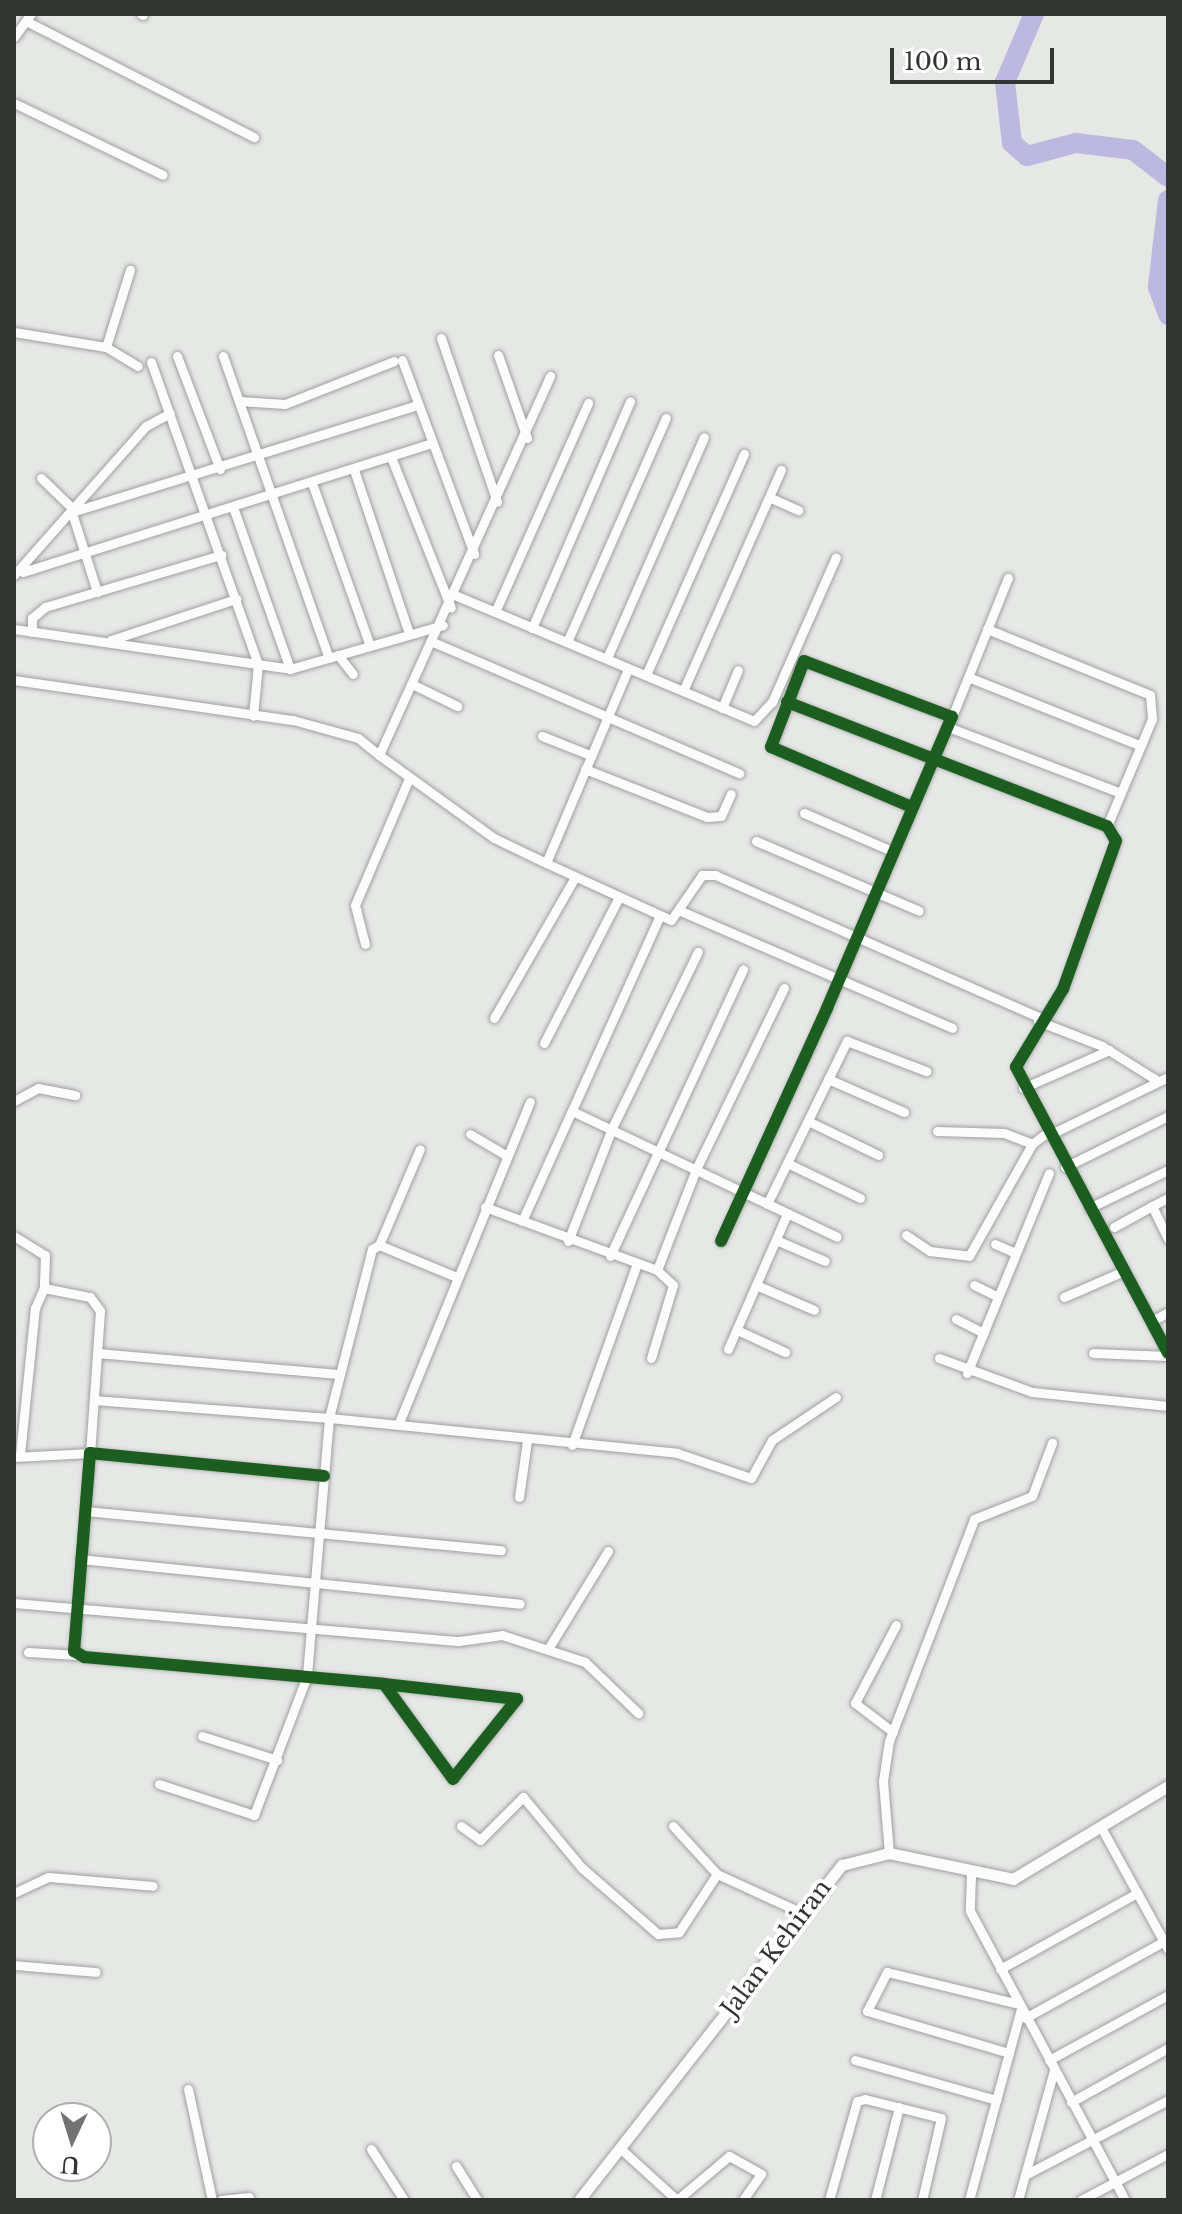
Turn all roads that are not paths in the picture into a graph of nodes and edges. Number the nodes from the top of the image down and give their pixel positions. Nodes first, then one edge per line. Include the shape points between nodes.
1 (28, 18) edge
2 (14, 37) edge
3 (14, 103) edge
4 (254, 137) dead end
5 (163, 175) dead end
6 (130, 270) dead end
7 (14, 332) edge
8 (441, 338) dead end
9 (106, 347) junction
10 (498, 355) dead end
11 (177, 356) dead end
12 (223, 356) dead end
13 (151, 362) dead end
14 (138, 366) dead end
15 (550, 376) dead end
16 (239, 401) junction
17 (630, 401) dead end
18 (588, 403) dead end
19 (417, 405) junction
20 (170, 413) junction
21 (666, 418) dead end
22 (704, 437) dead end
23 (527, 438) junction
24 (431, 443) junction
25 (744, 454) dead end
26 (259, 456) junction
27 (391, 457) junction
28 (220, 469) junction
29 (354, 470) junction
30 (781, 470) dead end
31 (194, 476) junction
32 (41, 478) dead end
33 (312, 483) junction
34 (273, 495) junction
35 (771, 498) junction
36 (497, 502) junction
37 (233, 507) junction
38 (798, 510) dead end
39 (74, 512) junction
40 (207, 515) junction
41 (84, 553) junction
42 (474, 554) junction
43 (221, 555) junction
44 (836, 557) dead end
45 (19, 573) edge
46 (1008, 578) dead end
47 (97, 592) junction
48 (457, 596) junction
49 (236, 599) junction
50 (451, 608) junction
51 (495, 612) junction
52 (443, 625) junction
53 (532, 628) junction
54 (14, 629) edge
55 (987, 629) junction
56 (32, 632) junction
57 (409, 633) junction
58 (107, 641) junction
59 (567, 642) junction
60 (435, 643) junction
61 (370, 646) junction
62 (334, 656) junction
63 (607, 658) junction
64 (258, 664) junction
65 (290, 669) junction
66 (628, 669) junction
67 (738, 670) dead end
68 (353, 674) dead end
69 (646, 675) junction
70 (968, 677) junction
71 (14, 680) edge
72 (416, 686) junction
73 (683, 691) junction
74 (787, 702) junction
75 (457, 706) dead end
76 (722, 708) junction
77 (253, 716) junction
78 (607, 716) junction
79 (952, 717) junction
80 (948, 727) junction
81 (542, 736) dead end
82 (1141, 746) junction
83 (379, 755) junction
84 (590, 755) junction
85 (932, 763) junction
86 (585, 769) junction
87 (739, 773) dead end
88 (408, 781) junction
89 (1118, 792) junction
90 (731, 794) dead end
91 (912, 807) junction
92 (804, 813) dead end
93 (1107, 826) junction
94 (756, 841) dead end
95 (892, 851) junction
96 (546, 863) junction
97 (575, 877) junction
98 (875, 890) junction
99 (618, 899) junction
100 (919, 911) dead end
101 (683, 912) junction
102 (659, 918) junction
103 (855, 935) junction
104 (365, 944) dead end
105 (698, 952) dead end
106 (743, 969) dead end
107 (838, 979) junction
108 (784, 988) dead end
109 (494, 1018) dead end
110 (1039, 1020) junction
111 (952, 1028) dead end
112 (544, 1043) dead end
113 (1109, 1050) junction
114 (926, 1071) dead end
115 (828, 1079) junction
116 (1163, 1079) edge
117 (1023, 1088) junction
118 (75, 1095) dead end
119 (14, 1101) edge
120 (530, 1102) dead end
121 (572, 1111) junction
122 (904, 1112) dead end
123 (1168, 1116) edge
124 (808, 1121) junction
125 (612, 1128) junction
126 (937, 1131) dead end
127 (470, 1134) dead end
128 (1048, 1134) junction
129 (1032, 1144) junction
130 (655, 1147) junction
131 (420, 1149) dead end
132 (878, 1155) dead end
133 (507, 1156) junction
134 (787, 1163) junction
135 (697, 1167) junction
136 (1065, 1167) junction
137 (1168, 1170) edge
138 (1049, 1173) dead end
139 (742, 1192) junction
140 (860, 1198) dead end
141 (1168, 1198) edge
142 (767, 1204) junction
143 (1152, 1206) junction
144 (485, 1207) junction
145 (1089, 1208) junction
146 (787, 1214) junction
147 (522, 1221) junction
148 (1114, 1227) dead end
149 (906, 1235) dead end
150 (14, 1236) edge
151 (837, 1237) dead end
152 (1168, 1239) edge
153 (776, 1240) junction
154 (568, 1241) junction
155 (721, 1241) dead end
156 (995, 1244) dead end
157 (379, 1245) junction
158 (1015, 1253) junction
159 (610, 1256) junction
160 (825, 1261) dead end
161 (636, 1266) junction
162 (657, 1270) junction
163 (1124, 1271) junction
164 (454, 1276) junction
165 (756, 1285) junction
166 (974, 1285) dead end
167 (44, 1288) junction
168 (997, 1296) junction
169 (1064, 1297) dead end
170 (814, 1310) dead end
171 (1168, 1312) edge
172 (956, 1319) dead end
173 (1152, 1321) junction
174 (737, 1330) junction
175 (984, 1333) junction
176 (728, 1349) dead end
177 (785, 1352) dead end
178 (97, 1353) junction
179 (1093, 1353) dead end
180 (1168, 1355) edge
181 (651, 1358) dead end
182 (939, 1358) dead end
183 (967, 1373) junction
184 (335, 1374) junction
185 (836, 1397) dead end
186 (94, 1400) junction
187 (1168, 1406) edge
188 (329, 1418) junction
189 (398, 1425) junction
190 (527, 1441) junction
191 (1052, 1443) dead end
192 (572, 1445) junction
193 (90, 1453) junction
194 (17, 1456) edge
195 (324, 1476) junction
196 (519, 1497) dead end
197 (85, 1511) junction
198 (319, 1533) junction
199 (501, 1550) dead end
200 (608, 1551) dead end
201 (80, 1559) junction
202 (313, 1581) junction
203 (14, 1603) edge
204 (520, 1604) dead end
205 (75, 1607) junction
206 (896, 1625) dead end
207 (310, 1628) junction
208 (548, 1649) junction
209 (28, 1652) dead end
210 (77, 1655) junction
211 (307, 1676) junction
212 (384, 1684) junction
213 (638, 1713) dead end
214 (893, 1732) junction
215 (202, 1736) dead end
216 (277, 1760) junction
217 (159, 1784) dead end
218 (1168, 1786) edge
219 (461, 1826) dead end
220 (673, 1826) dead end
221 (1102, 1829) junction
222 (889, 1853) junction
223 (717, 1874) junction
224 (971, 1875) junction
225 (153, 1886) dead end
226 (14, 1893) edge
227 (1137, 1893) junction
228 (800, 1912) junction
229 (1167, 1943) edge
230 (14, 1965) edge
231 (1000, 1969) junction
232 (96, 1972) dead end
233 (1168, 1995) edge
234 (1021, 2011) junction
235 (1168, 2048) edge
236 (1009, 2053) junction
237 (855, 2060) dead end
238 (1051, 2065) junction
239 (188, 2089) dead end
240 (996, 2100) junction
241 (1168, 2100) edge
242 (1071, 2102) junction
243 (899, 2107) junction
244 (1093, 2141) junction
245 (371, 2149) dead end
246 (622, 2150) junction
247 (1168, 2154) edge
248 (456, 2166) dead end
249 (1025, 2175) junction
250 (1115, 2182) junction
251 (249, 2197) dead end
252 (1022, 2197) edge
253 (212, 2200) edge
254 (221, 2200) edge
255 (404, 2200) edge
256 (477, 2200) edge
257 (579, 2200) edge
258 (677, 2200) edge
259 (743, 2200) edge
260 (829, 2200) edge
261 (875, 2200) edge
262 (922, 2200) edge
263 (969, 2200) edge
264 (1081, 2200) edge
265 (1125, 2200) edge

1 - 2 street
1 - 4 street
3 - 5 street
6 - 9 street
7 - 9 street
8 - 36 street
9 - 14 street
10 - 23 street
11 - 28 street
12 - 16 street
13 - 20 street
15 - 23 street
16 - 19 street via 285,404 398,360
16 - 26 street
17 - 53 street
18 - 51 street
19 - 24 street
19 - 26 street
20 - 31 street
20 - 39 street via 146,426
21 - 59 street
22 - 63 street
23 - 36 street
24 - 27 street
24 - 42 street
25 - 69 street
26 - 28 street
26 - 34 street
27 - 29 street
27 - 50 street
28 - 31 street
29 - 33 street
29 - 57 street
30 - 35 street
31 - 39 street
31 - 40 street
32 - 39 street
33 - 34 street
33 - 61 street
34 - 37 street
34 - 62 street
35 - 38 street
35 - 73 street
36 - 42 street
37 - 40 street
37 - 65 street
39 - 41 street
39 - 45 street
40 - 41 street
40 - 43 street
41 - 45 street
41 - 47 street
42 - 48 street
43 - 47 street
43 - 49 street
44 - 76 street via 764,717 754,721
46 - 55 street
47 - 56 street via 38,610
48 - 50 street
48 - 51 street
49 - 58 street
49 - 64 street
50 - 52 street
51 - 53 street
52 - 57 street
52 - 60 street
53 - 59 street
54 - 56 street
55 - 70 street
55 - 82 street via 1150,695 1152,719
56 - 58 street
57 - 61 street
58 - 64 street
59 - 63 street
60 - 72 street
60 - 78 street
61 - 62 street
62 - 65 street
62 - 68 street
63 - 66 street
64 - 65 street
64 - 77 street
66 - 69 street
66 - 78 street
67 - 76 street
69 - 73 street
70 - 79 street
70 - 82 street
71 - 77 street
72 - 75 street
72 - 83 street
73 - 76 street
74 - 79 street via 802,665 811,661
74 - 85 street
74 - 91 street via 771,747
77 - 83 street via 348,734
78 - 84 street
78 - 87 street
79 - 80 street
80 - 85 street
80 - 89 street
81 - 84 street
82 - 89 street
83 - 88 street
84 - 86 street
85 - 91 street
85 - 93 street
86 - 90 street via 707,817 721,816
86 - 96 street
88 - 96 street
88 - 104 street via 355,905
89 - 93 street
91 - 95 street
92 - 95 street
93 - 110 street via 1117,852 1063,989
94 - 98 street
95 - 98 street
96 - 97 street
97 - 99 street
97 - 109 street
98 - 100 street
98 - 103 street
99 - 102 street
99 - 112 street
101 - 102 street via 677,919
101 - 103 street via 708,874
101 - 107 street
102 - 121 street
103 - 107 street
103 - 110 street
105 - 125 street
106 - 130 street
107 - 111 street
107 - 139 street
108 - 135 street
110 - 113 street
110 - 117 street via 1016,1067
113 - 116 street
113 - 117 street
114 - 115 street via 847,1041
115 - 122 street
115 - 124 street
116 - 128 street
117 - 128 street
118 - 119 street via 38,1088
120 - 133 street
121 - 125 street
121 - 147 street
123 - 136 street
124 - 132 street
124 - 134 street
125 - 130 street
125 - 154 street
126 - 129 street via 1004,1133
127 - 133 street
128 - 129 street
128 - 136 street
129 - 149 street via 969,1256 930,1251
130 - 135 street
130 - 159 street
131 - 157 street
133 - 144 street
134 - 140 street
134 - 142 street
135 - 139 street
135 - 162 street
136 - 145 street
137 - 145 street
138 - 158 street
139 - 142 street
139 - 155 street
141 - 143 street
142 - 146 street
143 - 148 street
143 - 152 street
144 - 147 street
144 - 164 street
145 - 163 street
146 - 151 street
146 - 153 street
147 - 154 street
150 - 167 street via 45,1255
153 - 160 street
153 - 165 street
154 - 159 street
156 - 158 street
157 - 164 street
157 - 184 street via 372,1249
158 - 168 street
159 - 161 street
161 - 162 street
161 - 192 street
162 - 181 street via 673,1285
163 - 169 street
163 - 173 street
164 - 189 street
165 - 170 street
165 - 174 street
166 - 168 street
167 - 178 street via 97,1302
167 - 194 street via 35,1308
168 - 175 street
171 - 173 street
172 - 175 street
173 - 180 street
174 - 176 street
174 - 177 street
175 - 183 street
178 - 184 street
178 - 186 street
179 - 180 street
182 - 183 street
183 - 187 street via 1070,1399
184 - 188 street
185 - 192 street via 772,1440 751,1478 689,1454
186 - 188 street
186 - 193 street
188 - 189 street
188 - 195 street
189 - 190 street
190 - 192 street
190 - 196 street
191 - 214 street via 1032,1496 974,1519
193 - 194 street
193 - 195 street
193 - 197 street
195 - 198 street
197 - 198 street
197 - 201 street
198 - 199 street
198 - 202 street
200 - 208 street
201 - 202 street
201 - 205 street
202 - 204 street
202 - 207 street
203 - 205 street
205 - 207 street
205 - 210 street
206 - 214 street via 855,1703
207 - 208 street via 459,1641 502,1635
207 - 211 street
208 - 213 street via 585,1662
209 - 210 street
210 - 211 street
211 - 212 street
211 - 216 street
212 - 212 street via 488,1695 517,1699 453,1779
214 - 222 street via 883,1781
215 - 216 street
216 - 217 street via 250,1817
218 - 221 street, Jalan Kehiran
219 - 223 street via 480,1840 523,1797 582,1868 658,1934 679,1932
220 - 223 street
221 - 224 street, Jalan Kehiran via 1032,1873 1013,1879
221 - 227 street
222 - 224 street, Jalan Kehiran
222 - 228 street, Jalan Kehiran via 842,1865
223 - 228 street
224 - 231 street via 970,1911
225 - 226 street via 49,1877
227 - 229 street
227 - 231 street
228 - 246 street, Jalan Kehiran
229 - 234 street
230 - 232 street
231 - 234 street
233 - 238 street
234 - 236 street
234 - 236 street via 887,1972 867,2011
234 - 238 street
235 - 242 street
236 - 240 street
237 - 240 street
238 - 242 street
238 - 249 street
239 - 253 street
240 - 263 street
241 - 244 street
242 - 244 street
243 - 260 street via 857,2101
243 - 261 street
243 - 262 street via 943,2121
244 - 249 street
244 - 250 street
245 - 255 street
246 - 257 street, Jalan Kehiran
246 - 258 street
247 - 250 street
248 - 256 street
249 - 252 street
250 - 264 street
250 - 265 street
251 - 254 street
258 - 259 street via 729,2156 753,2164 762,2178

